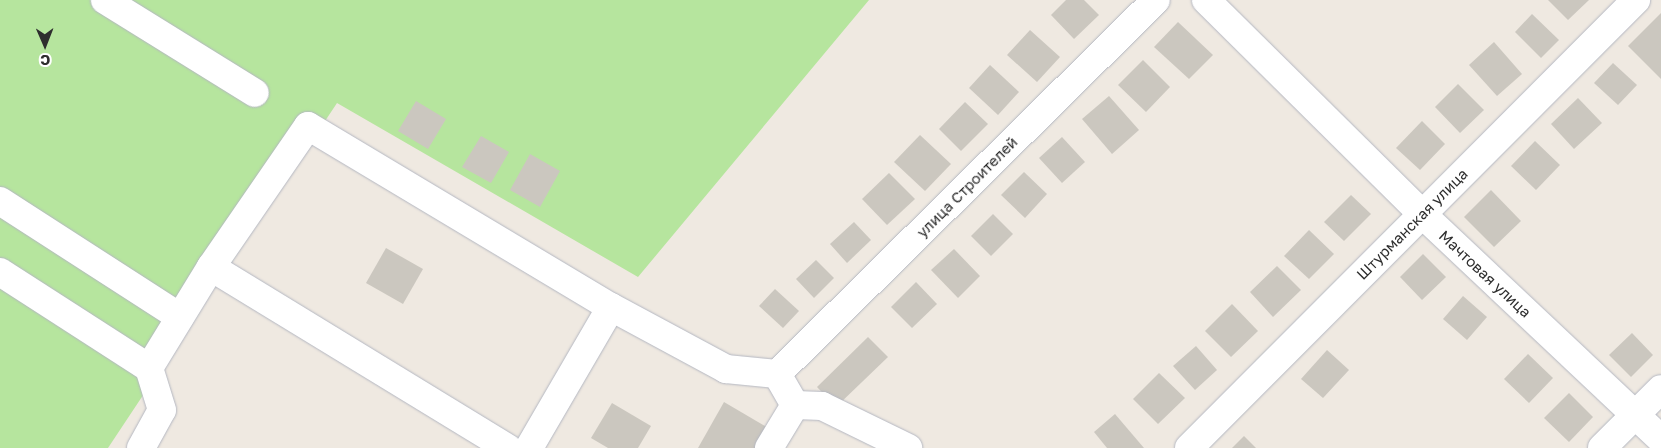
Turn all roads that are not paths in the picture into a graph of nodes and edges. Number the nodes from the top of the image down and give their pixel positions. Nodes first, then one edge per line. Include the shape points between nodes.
1 (105, 0) edge
2 (1156, 0) edge
3 (1206, 0) edge
4 (1636, 0) edge
5 (255, 93) dead end
6 (0, 201) edge
7 (1422, 214) junction
8 (210, 267) junction
9 (0, 272) edge
10 (611, 307) junction
11 (180, 317) junction
12 (149, 368) junction
13 (777, 374) junction
14 (1661, 389) edge
15 (795, 405) junction
16 (1636, 415) junction
17 (1661, 439) edge
18 (140, 448) edge
19 (508, 448) edge
20 (529, 448) edge
21 (769, 448) edge
22 (908, 448) edge
23 (1189, 448) edge
24 (1602, 448) edge

1 - 5 lane
2 - 13 lane, улица Строителей
3 - 7 lane, Мачтовая улица
4 - 7 lane, Штурманская улица
6 - 11 lane
7 - 16 lane, Мачтовая улица
7 - 23 lane, Штурманская улица
8 - 10 lane via 308,126
8 - 11 lane
8 - 19 lane
9 - 12 lane
10 - 13 lane via 726,369
10 - 20 lane
11 - 12 lane
12 - 18 lane via 162,410
13 - 15 lane
14 - 16 lane
15 - 21 lane
15 - 22 lane via 822,406
16 - 17 lane, Мачтовая улица
16 - 24 lane

